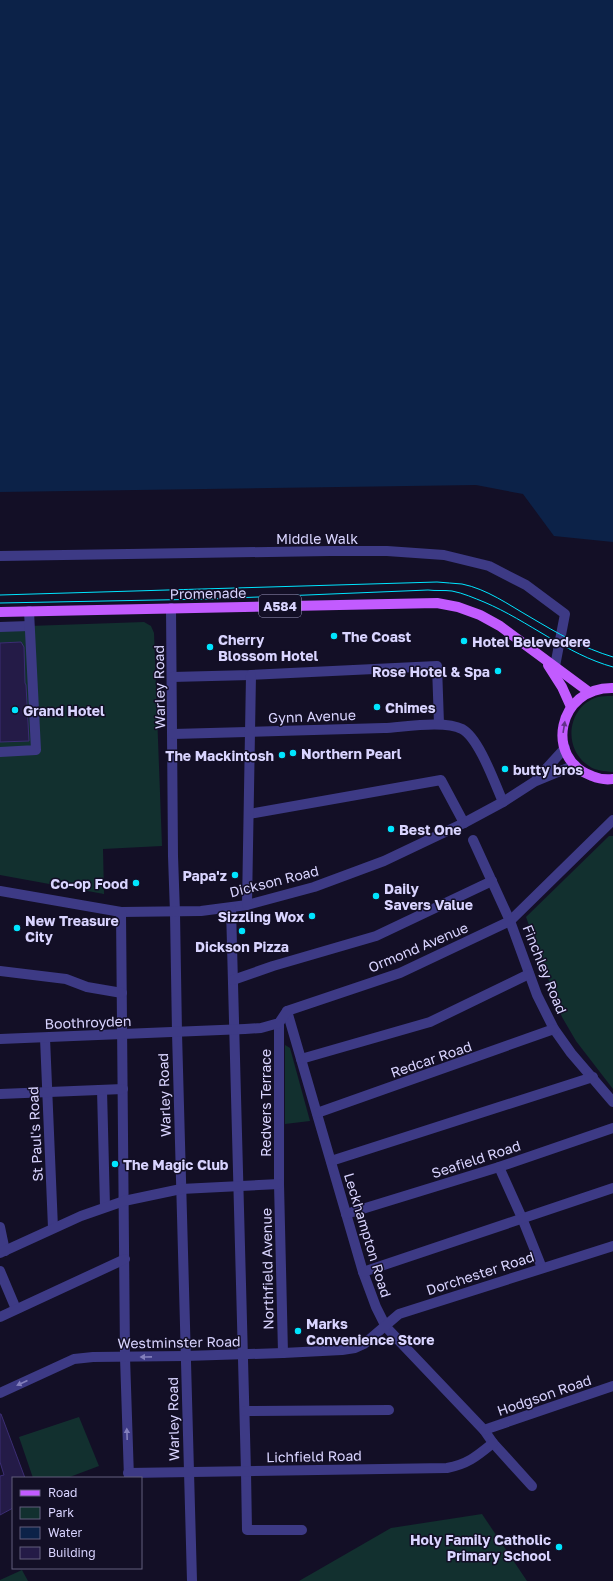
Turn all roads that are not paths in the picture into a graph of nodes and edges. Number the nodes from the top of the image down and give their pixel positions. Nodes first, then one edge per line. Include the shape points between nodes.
1 (0, 556) edge
2 (171, 608) junction
3 (29, 611) junction
4 (0, 612) edge
5 (29, 626) junction
6 (0, 627) edge
7 (544, 659) junction
8 (555, 666) junction
9 (251, 675) junction
10 (172, 677) junction
11 (613, 688) edge
12 (589, 692) junction
13 (571, 707) junction
14 (439, 724) junction
15 (251, 732) junction
16 (173, 734) junction
17 (565, 748) junction
18 (0, 752) edge
19 (575, 765) junction
20 (600, 779) junction
21 (613, 779) edge
22 (534, 782) junction
23 (613, 787) edge
24 (503, 802) junction
25 (249, 814) junction
26 (613, 820) edge
27 (464, 823) junction
28 (473, 840) dead end
29 (492, 881) junction
30 (0, 891) edge
31 (247, 905) junction
32 (231, 908) junction
33 (121, 912) junction
34 (175, 912) junction
35 (510, 921) junction
36 (0, 970) edge
37 (529, 974) junction
38 (233, 980) junction
39 (122, 993) junction
40 (287, 1011) junction
41 (279, 1023) junction
42 (554, 1029) junction
43 (235, 1030) junction
44 (177, 1033) junction
45 (122, 1035) junction
46 (45, 1038) junction
47 (0, 1039) edge
48 (301, 1059) junction
49 (593, 1077) junction
50 (123, 1089) junction
51 (102, 1090) junction
52 (47, 1092) junction
53 (0, 1094) edge
54 (613, 1102) edge
55 (317, 1114) junction
56 (613, 1128) edge
57 (331, 1161) junction
58 (499, 1167) junction
59 (279, 1184) junction
60 (239, 1186) junction
61 (613, 1188) edge
62 (181, 1189) junction
63 (124, 1201) junction
64 (105, 1207) junction
65 (346, 1214) junction
66 (522, 1218) junction
67 (0, 1227) edge
68 (53, 1228) junction
69 (613, 1246) edge
70 (2, 1252) edge
71 (125, 1259) junction
72 (542, 1268) junction
73 (0, 1271) edge
74 (363, 1272) junction
75 (16, 1309) junction
76 (0, 1317) edge
77 (386, 1327) junction
78 (364, 1344) joint
79 (283, 1353) junction
80 (243, 1354) junction
81 (185, 1356) junction
82 (125, 1357) junction
83 (613, 1386) edge
84 (0, 1393) edge
85 (389, 1410) dead end
86 (245, 1412) junction
87 (484, 1430) junction
88 (493, 1443) junction
89 (188, 1472) junction
90 (246, 1472) junction
91 (128, 1475) edge
92 (532, 1486) dead end
93 (302, 1530) dead end
94 (192, 1581) edge

1 - 8 street, Middle Walk via 330,551 444,555 489,566 526,585 565,614
2 - 3 main road, Promenade / A584
2 - 7 main road, Promenade / A584 via 437,603 480,615 500,626
2 - 10 street, Warley Road
3 - 4 main road, Promenade / A584
3 - 5 street
5 - 6 street
5 - 18 street via 36,750
7 - 8 main road, Promenade / A584
7 - 13 main road, Promenade / A584
8 - 12 main road, Promenade / A584
9 - 10 street
9 - 14 street via 437,666
9 - 15 street
10 - 16 street, Warley Road
11 - 12 main road
12 - 13 main road
17 -> 13 main road via 562,738 563,727
14 - 15 street, Gynn Avenue
14 - 24 street, Gynn Avenue via 462,729 470,736 477,745
15 - 16 street, Gynn Avenue
15 - 25 street
16 - 34 street, Warley Road
17 - 19 main road
17 - 22 street, Dickson Road
19 - 20 main road via 586,774
19 - 22 street, Dickson Road
20 - 21 main road
20 - 23 main road
22 - 24 street, Dickson Road
24 - 27 street, Dickson Road
25 - 27 street via 441,780
25 - 31 street
26 - 35 street, Ormond Avenue
27 - 31 street, Dickson Road via 349,875
28 - 29 street, Finchley Road
29 - 35 street, Finchley Road
29 - 38 street via 376,936
30 - 33 street, Dickson Road
31 - 32 street, Dickson Road
32 - 34 street, Dickson Road
32 - 38 street
33 - 34 street, Dickson Road
33 - 39 street
34 - 44 street, Warley Road
35 - 37 street, Finchley Road
35 - 40 street, Ormond Avenue via 400,973
36 - 39 street via 66,979 87,987
37 - 42 street, Finchley Road
37 - 48 street via 430,1022
38 - 43 street
39 - 45 street
40 - 41 street
40 - 48 street, Leckhampton Road
41 - 43 street via 261,1028
41 - 59 street, Redvers Terrace
42 - 49 street, Finchley Road
42 - 55 street, Redcar Road
43 - 44 street
43 - 60 street
44 - 45 street, Boothroyden
44 - 62 street, Warley Road
45 - 46 street, Boothroyden
45 - 50 street
46 - 47 street, Boothroyden
46 - 52 street, St Paul's Road
48 - 55 street, Leckhampton Road
49 - 54 street, Finchley Road
49 - 57 street
50 - 51 street
50 - 63 street
51 - 52 street
51 - 64 street
52 - 53 street
52 - 68 street, St Paul's Road
55 - 57 street, Leckhampton Road
56 - 58 street, Seafield Road
57 - 65 street, Leckhampton Road
58 - 65 street, Seafield Road
58 - 66 street
59 - 60 street
59 - 79 street, Northfield Avenue
60 - 62 street
60 - 80 street
61 - 66 street
62 - 63 street
62 - 81 street, Warley Road
63 - 64 street
63 - 71 street
64 - 68 street
65 - 74 street, Leckhampton Road
66 - 72 street
66 - 74 street
67 - 70 street
68 - 70 street
69 - 72 street, Dorchester Road
71 - 75 street
71 - 82 street
72 - 77 street, Dorchester Road via 399,1314
73 - 75 street
74 - 77 street, Leckhampton Road
75 - 76 street
77 - 78 street, Dorchester Road
77 - 87 street, Leckhampton Road
78 - 79 street, Westminster Road via 342,1350
79 - 80 street, Westminster Road
80 - 81 street, Westminster Road
80 - 86 street
81 -> 82 street, Westminster Road
81 - 89 street, Warley Road
82 -> 84 street, Westminster Road via 74,1360
91 -> 82 street
83 - 87 street, Hodgson Road
85 - 86 street
86 - 90 street
87 - 88 street, Leckhampton Road
88 - 90 street, Lichfield Road via 470,1461 447,1468
88 - 92 street, Leckhampton Road
89 - 90 street, Lichfield Road
89 - 91 street, Lichfield Road
89 - 94 street, Warley Road
90 - 93 street via 247,1530

